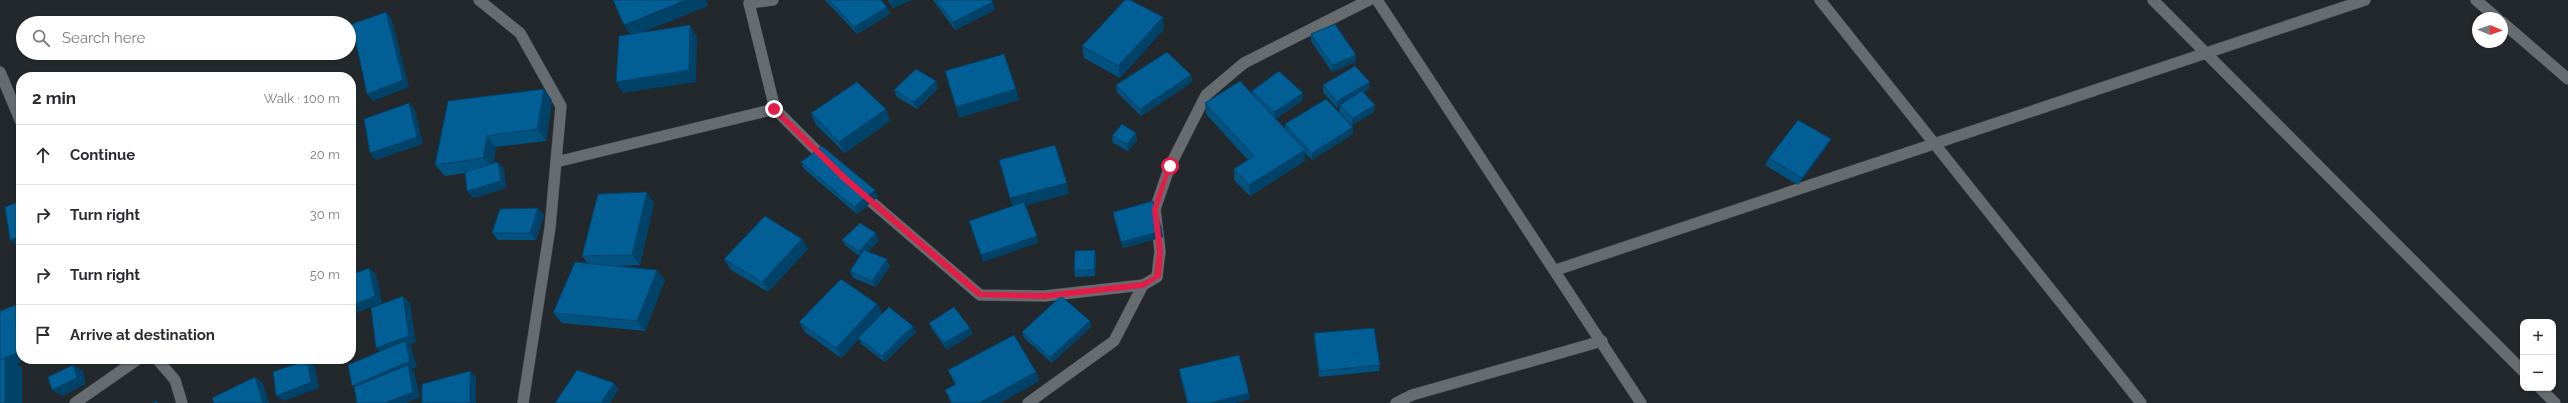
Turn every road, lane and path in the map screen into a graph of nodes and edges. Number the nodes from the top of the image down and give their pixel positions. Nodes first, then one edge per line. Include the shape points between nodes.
1 (479, 0) edge
2 (773, 0) edge
3 (1369, 0) edge
4 (1377, 0) edge
5 (1820, 0) edge
6 (2153, 0) edge
7 (2365, 0) edge
8 (2476, 0) edge
9 (2490, 12) edge
10 (2508, 27) edge
11 (2206, 53) junction
12 (0, 72) edge
13 (2568, 79) edge
14 (774, 109) junction
15 (16, 110) edge
16 (1935, 144) junction
17 (556, 162) junction
18 (836, 169) edge
19 (853, 185) edge
20 (1556, 270) junction
21 (1143, 285) junction
22 (1602, 341) junction
23 (131, 364) edge
24 (161, 364) edge
25 (2520, 367) edge
26 (2543, 391) edge
27 (74, 403) edge
28 (182, 403) edge
29 (523, 403) edge
30 (1028, 403) edge
31 (1396, 403) edge
32 (1641, 403) edge
33 (2141, 403) edge
34 (2555, 403) edge

1 - 17 street via 520,34 561,106
2 - 14 street via 749,3
3 - 21 street via 1244,63 1206,95 1170,166 1155,209 1160,251 1157,277
4 - 20 street
5 - 16 street
6 - 11 street
7 - 11 street
8 - 9 street
10 - 13 street
11 - 16 street
11 - 25 street
12 - 15 street
14 - 17 street
14 - 18 street
16 - 20 street
16 - 33 street
17 - 29 street via 550,228
19 - 21 street via 980,295 1044,296
20 - 22 street
21 - 30 street via 1114,341
22 - 31 street via 1412,395
22 - 32 street
23 - 27 street
24 - 28 street via 175,380
26 - 34 street

